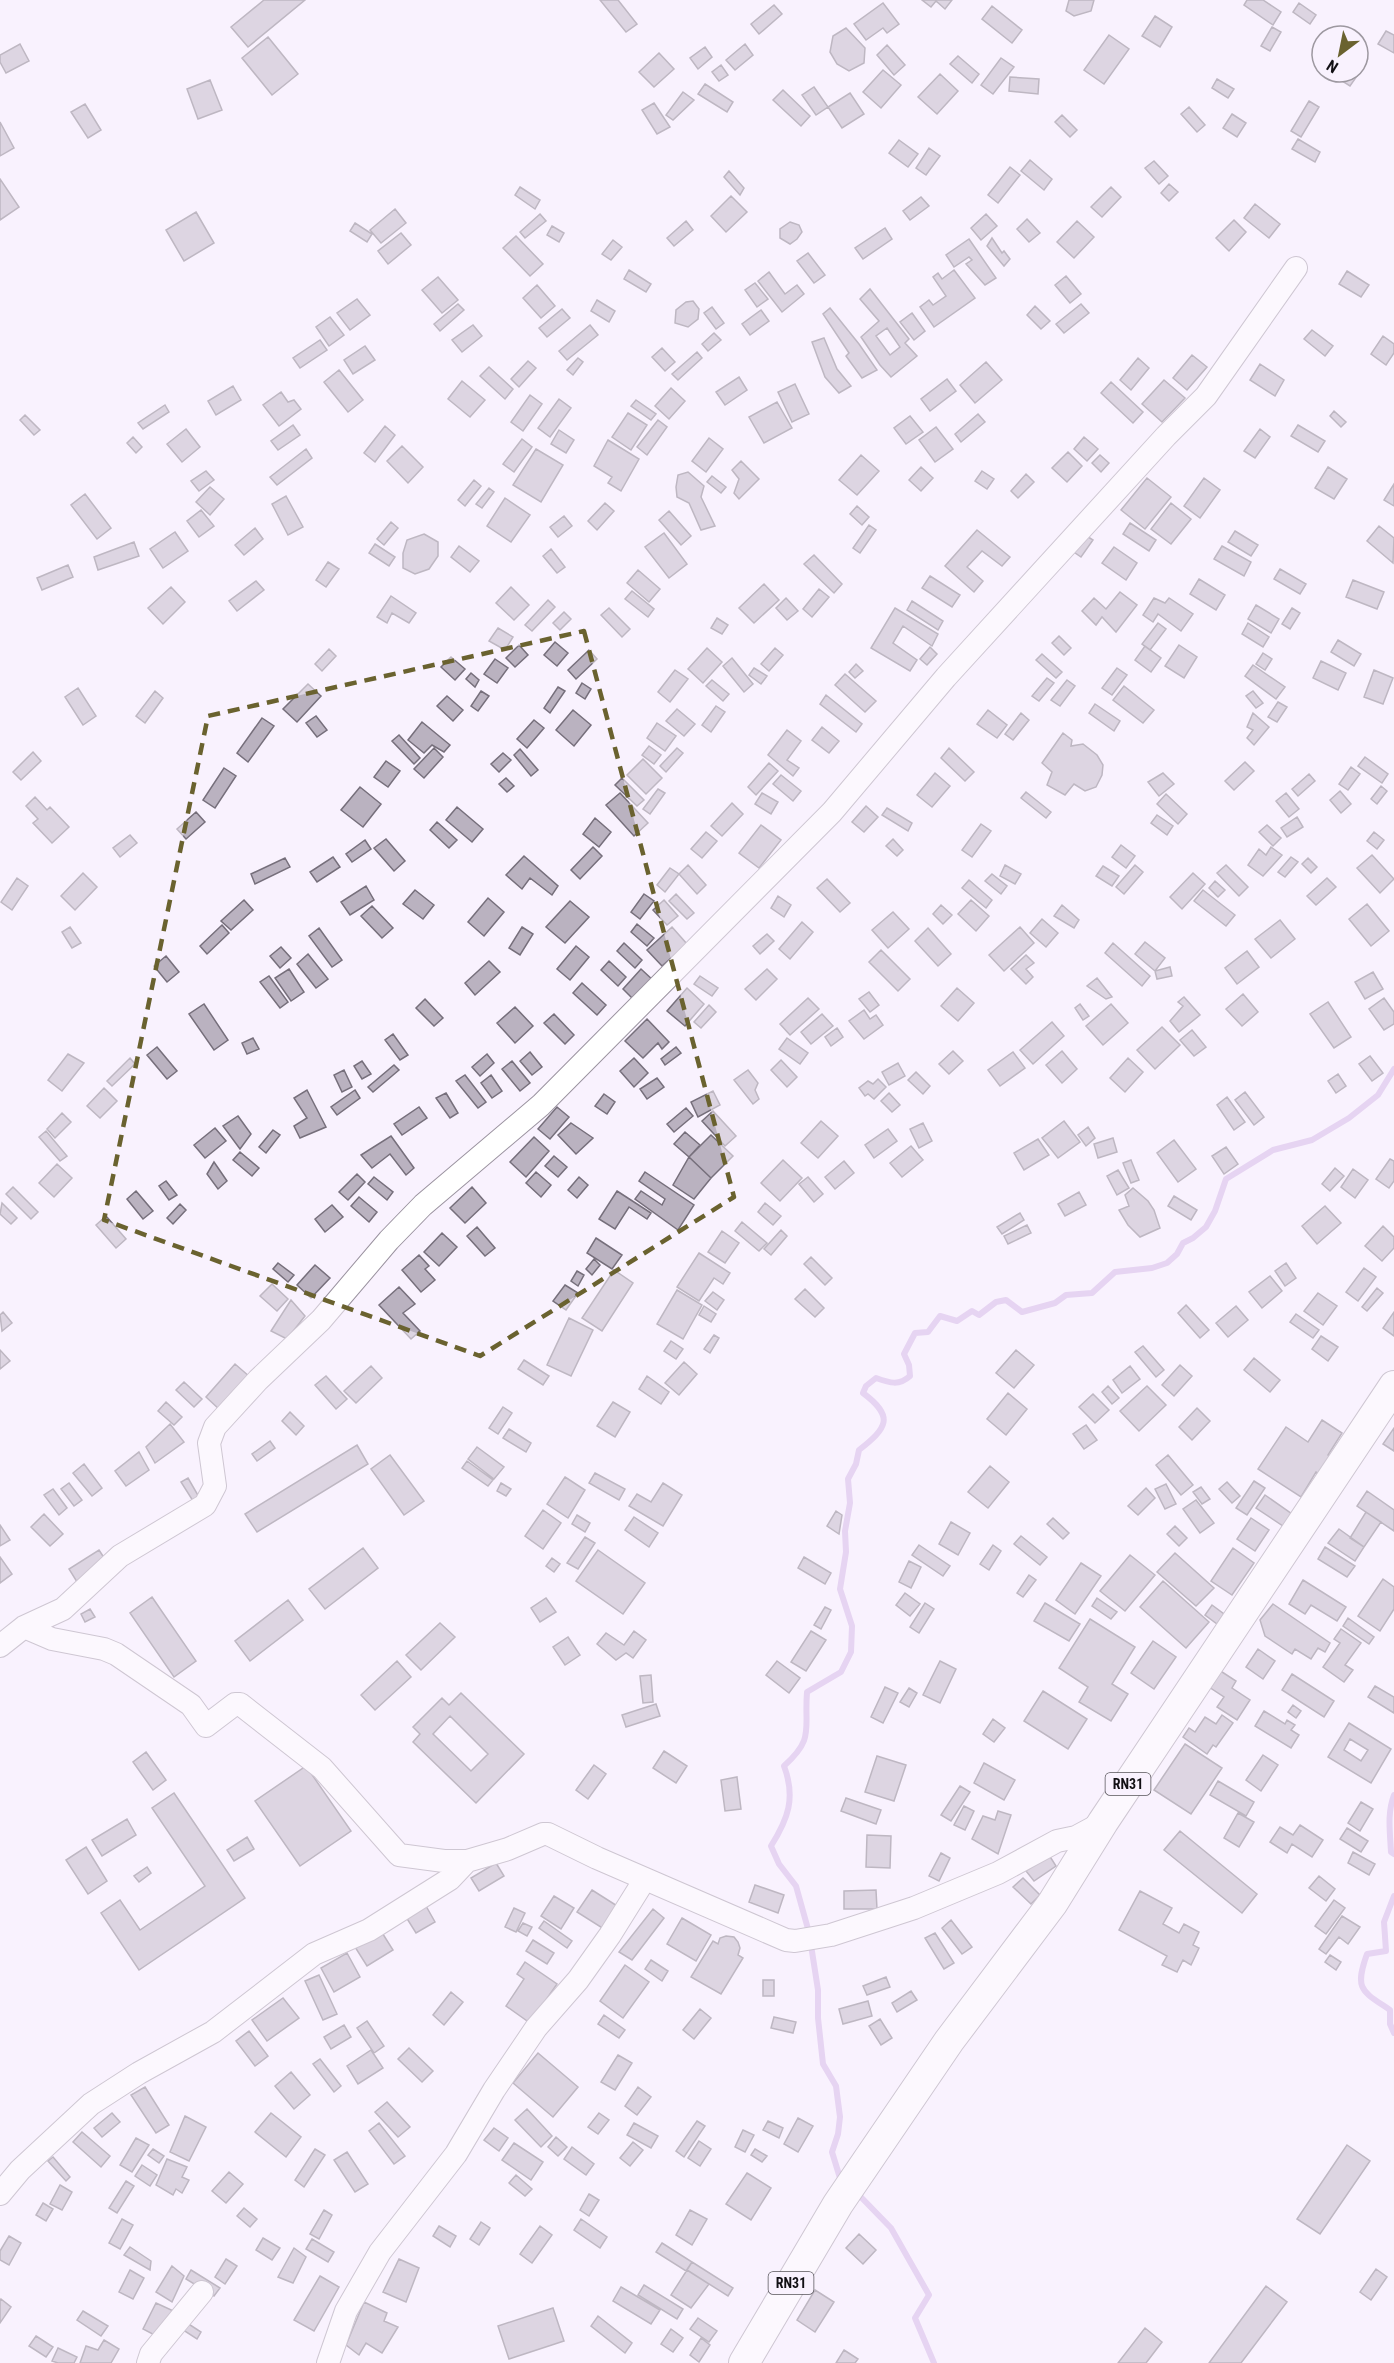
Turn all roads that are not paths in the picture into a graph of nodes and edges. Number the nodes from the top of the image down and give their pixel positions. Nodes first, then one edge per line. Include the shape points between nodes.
1 (1296, 268) dead end
2 (1394, 1386) edge
3 (24, 1627) junction
4 (0, 1646) edge
5 (1103, 1822) junction
6 (467, 1861) junction
7 (645, 1879) junction
8 (0, 2194) edge
9 (202, 2292) dead end
10 (148, 2363) edge
11 (328, 2363) edge
12 (744, 2363) edge

1 - 3 street via 1206,396 946,676 832,812 542,1105 423,1205 321,1320 215,1427 209,1443 215,1486 205,1505 120,1556 63,1609
2 - 5 main road, RN31
3 - 4 street
3 - 6 street via 52,1639 116,1654 191,1705 207,1727 240,1704 322,1768 399,1855
5 - 7 street via 914,1908 831,1935 795,1941
5 - 12 main road, RN31 via 1052,1904 949,2041 838,2204
6 - 7 street via 548,1834
6 - 8 street via 450,1879 369,1930 314,1954 213,2032 91,2104 20,2170
7 - 11 street via 578,1980 536,2028 456,2154 380,2252 346,2311
9 - 10 street via 151,2354

